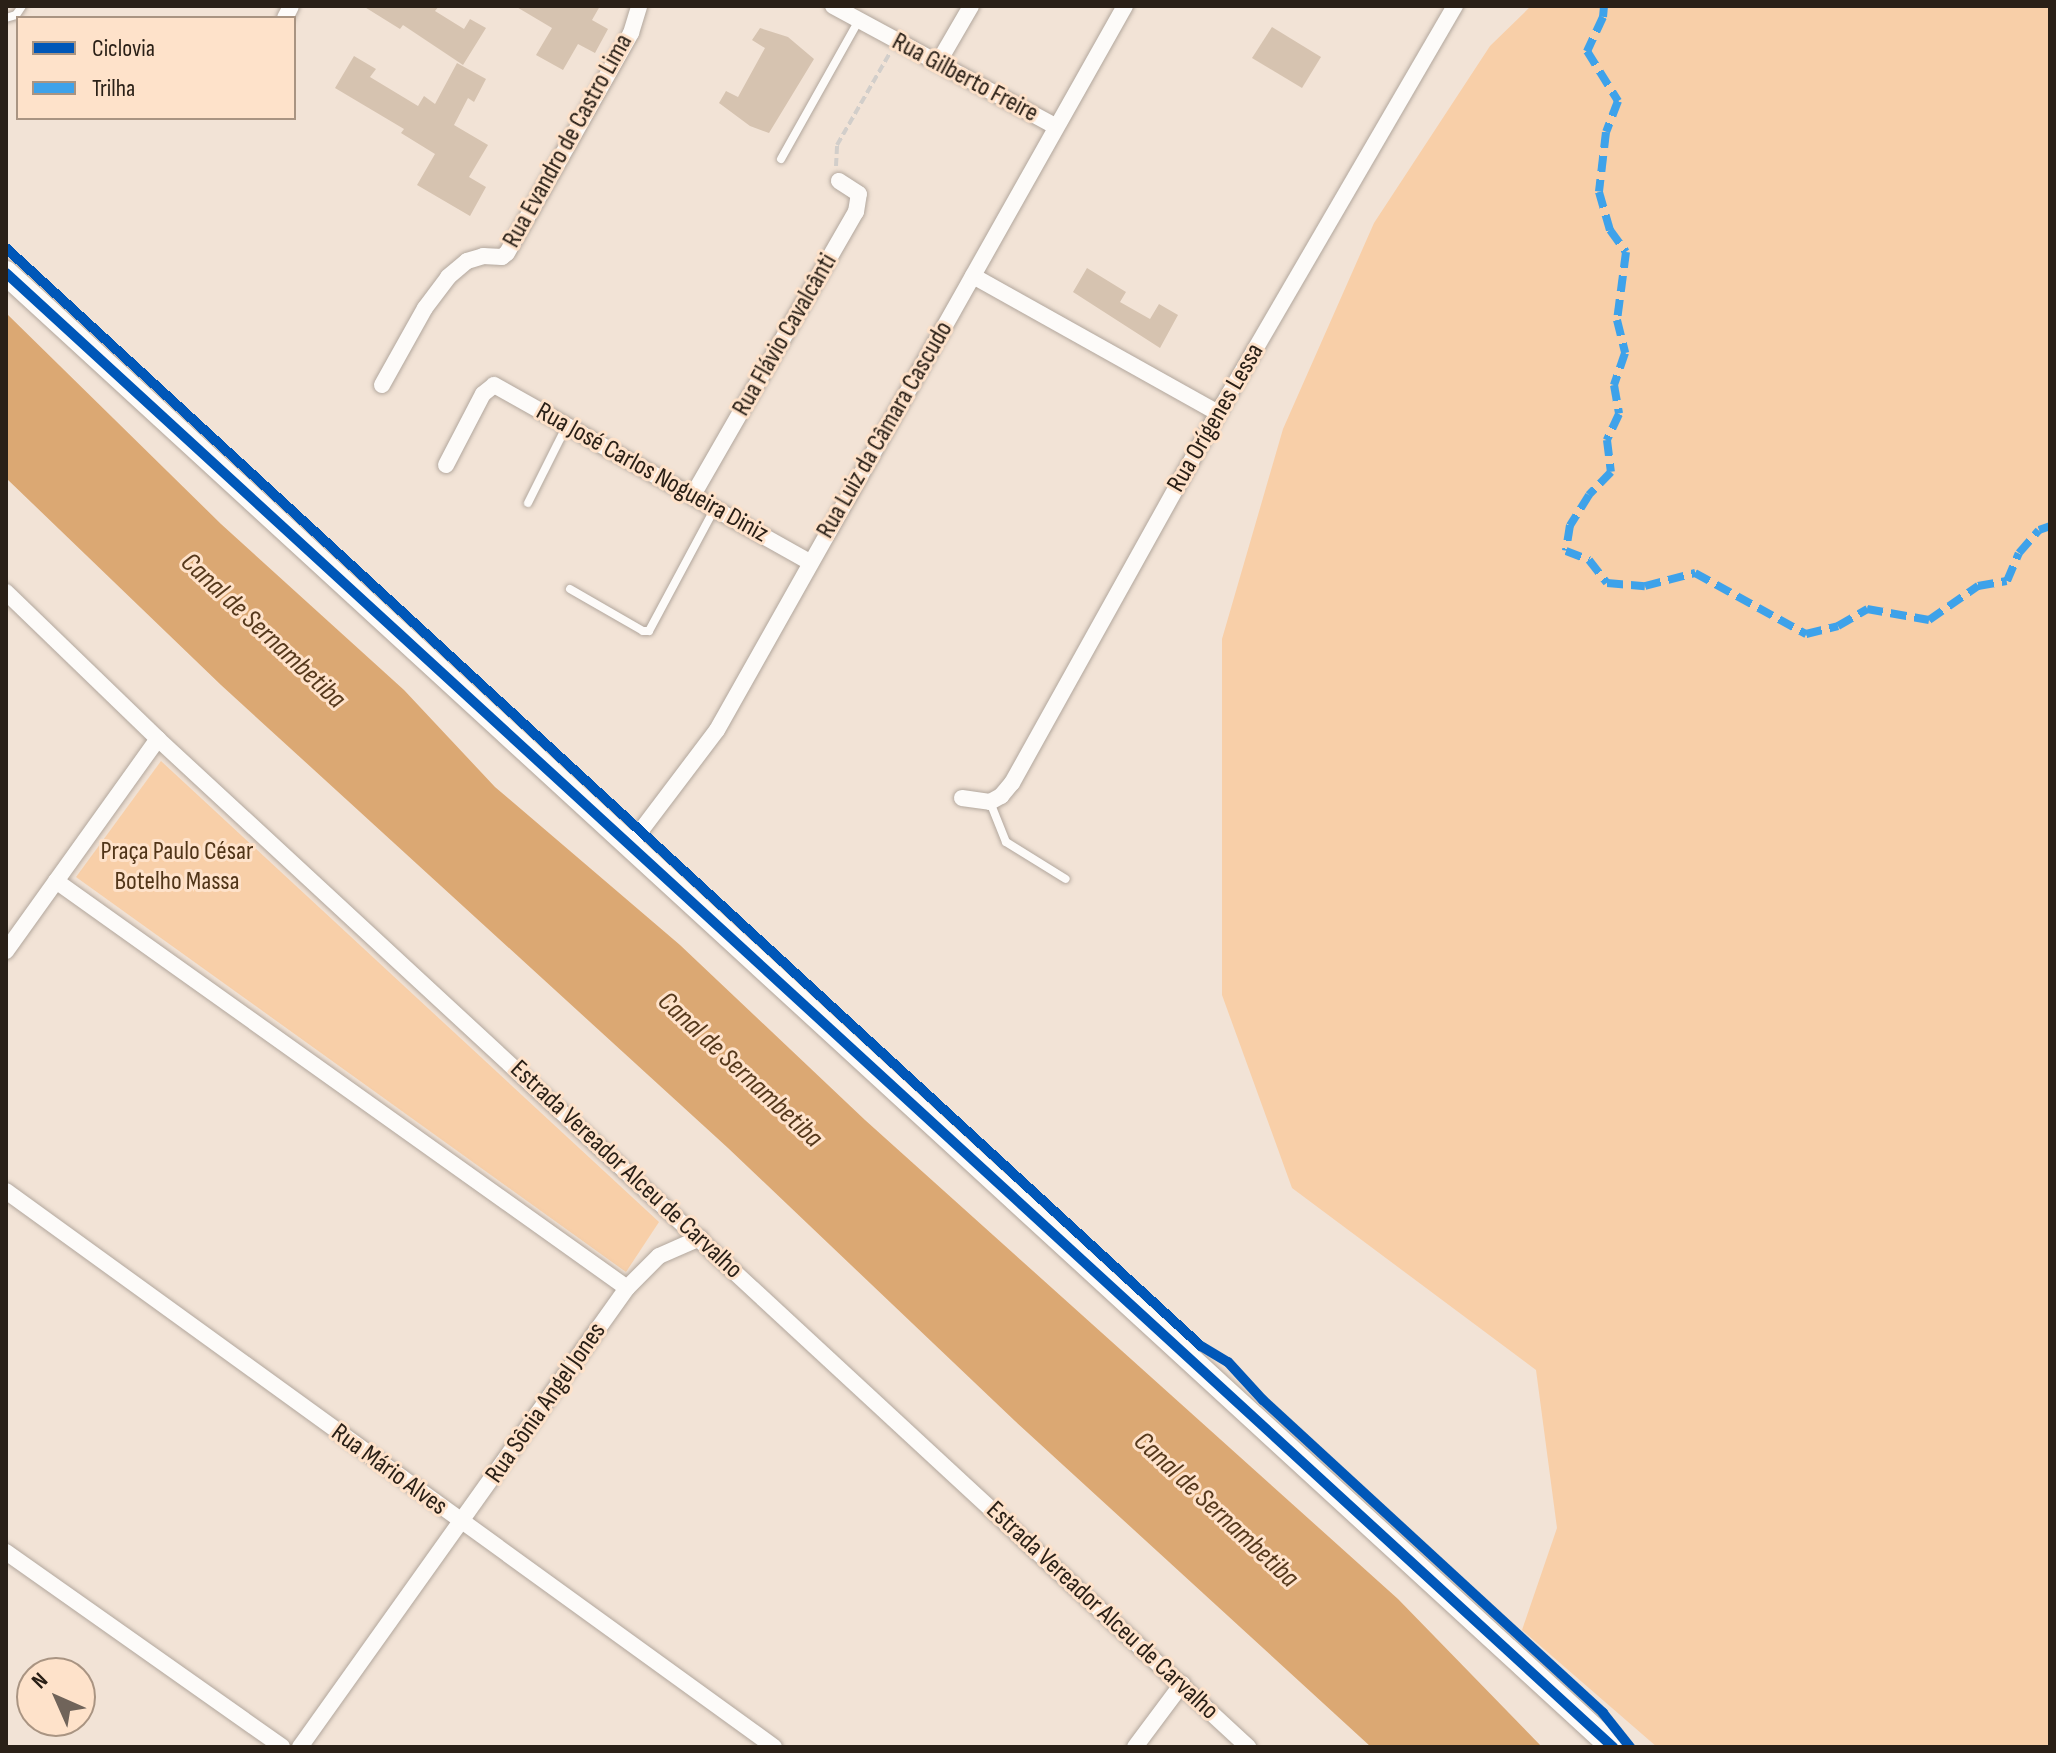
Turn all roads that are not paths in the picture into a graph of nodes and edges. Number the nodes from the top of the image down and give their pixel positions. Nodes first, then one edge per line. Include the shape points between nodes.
1 (22, 6) edge
2 (639, 6) edge
3 (833, 6) edge
4 (971, 6) edge
5 (1125, 6) edge
6 (1455, 6) edge
7 (6, 18) edge
8 (859, 20) junction
9 (938, 63) junction
10 (1055, 126) junction
11 (781, 159) dead end
12 (839, 181) road end
13 (6, 273) edge
14 (973, 276) junction
15 (382, 385) dead end
16 (1218, 413) junction
17 (567, 425) junction
18 (446, 465) dead end
19 (693, 495) junction
20 (528, 503) dead end
21 (715, 508) junction
22 (809, 562) junction
23 (570, 589) dead end
24 (6, 592) edge
25 (158, 739) junction
26 (962, 798) dead end
27 (990, 802) junction
28 (630, 845) junction
29 (1066, 879) dead end
30 (56, 881) junction
31 (6, 951) edge
32 (6, 1191) edge
33 (700, 1238) junction
34 (627, 1288) junction
35 (461, 1523) junction
36 (6, 1552) edge
37 (1182, 1684) junction
38 (282, 1747) edge
39 (300, 1747) edge
40 (774, 1747) edge
41 (1135, 1747) edge
42 (1248, 1747) edge
43 (1613, 1747) edge

1 - 7 lane
2 - 15 street, Rua Evandro de Castro Lima via 631,33 507,253 467,261 448,277
3 - 8 street, Rua Gilberto Freire
4 - 9 street
5 - 10 street, Rua Luiz da Câmara Cascudo
6 - 16 street, Rua Orígenes Lessa
8 - 9 street, Rua Gilberto Freire
8 - 11 lane
9 - 10 street, Rua Gilberto Freire
10 - 14 street, Rua Luiz da Câmara Cascudo
12 - 19 street, Rua Flávio Cavalcânti via 859,194 856,212
13 - 28 street
14 - 16 street
14 - 22 street, Rua Luiz da Câmara Cascudo
16 - 27 street, Rua Orígenes Lessa via 1012,783
17 - 18 street, Rua José Carlos Nogueira Diniz via 494,385 483,394
17 - 19 street, Rua José Carlos Nogueira Diniz
17 - 20 lane
19 - 21 street, Rua José Carlos Nogueira Diniz
21 - 22 street, Rua José Carlos Nogueira Diniz
21 - 23 lane via 649,631
22 - 28 street, Rua Luiz da Câmara Cascudo via 717,730
24 - 25 street, Estrada Vereador Alceu de Carvalho
25 - 30 street
25 - 33 street, Estrada Vereador Alceu de Carvalho
26 - 27 street
27 - 29 lane via 1006,842
28 - 43 street
30 - 31 street
30 - 34 street
32 - 35 street, Rua Mário Alves
33 - 34 street, Rua Sônia Angel Jones via 659,1256
33 - 37 street, Estrada Vereador Alceu de Carvalho
34 - 35 street, Rua Sônia Angel Jones
35 - 39 street, Rua Sônia Angel Jones
35 - 40 street, Rua Mário Alves
36 - 38 street
37 - 41 street
37 - 42 street, Estrada Vereador Alceu de Carvalho

